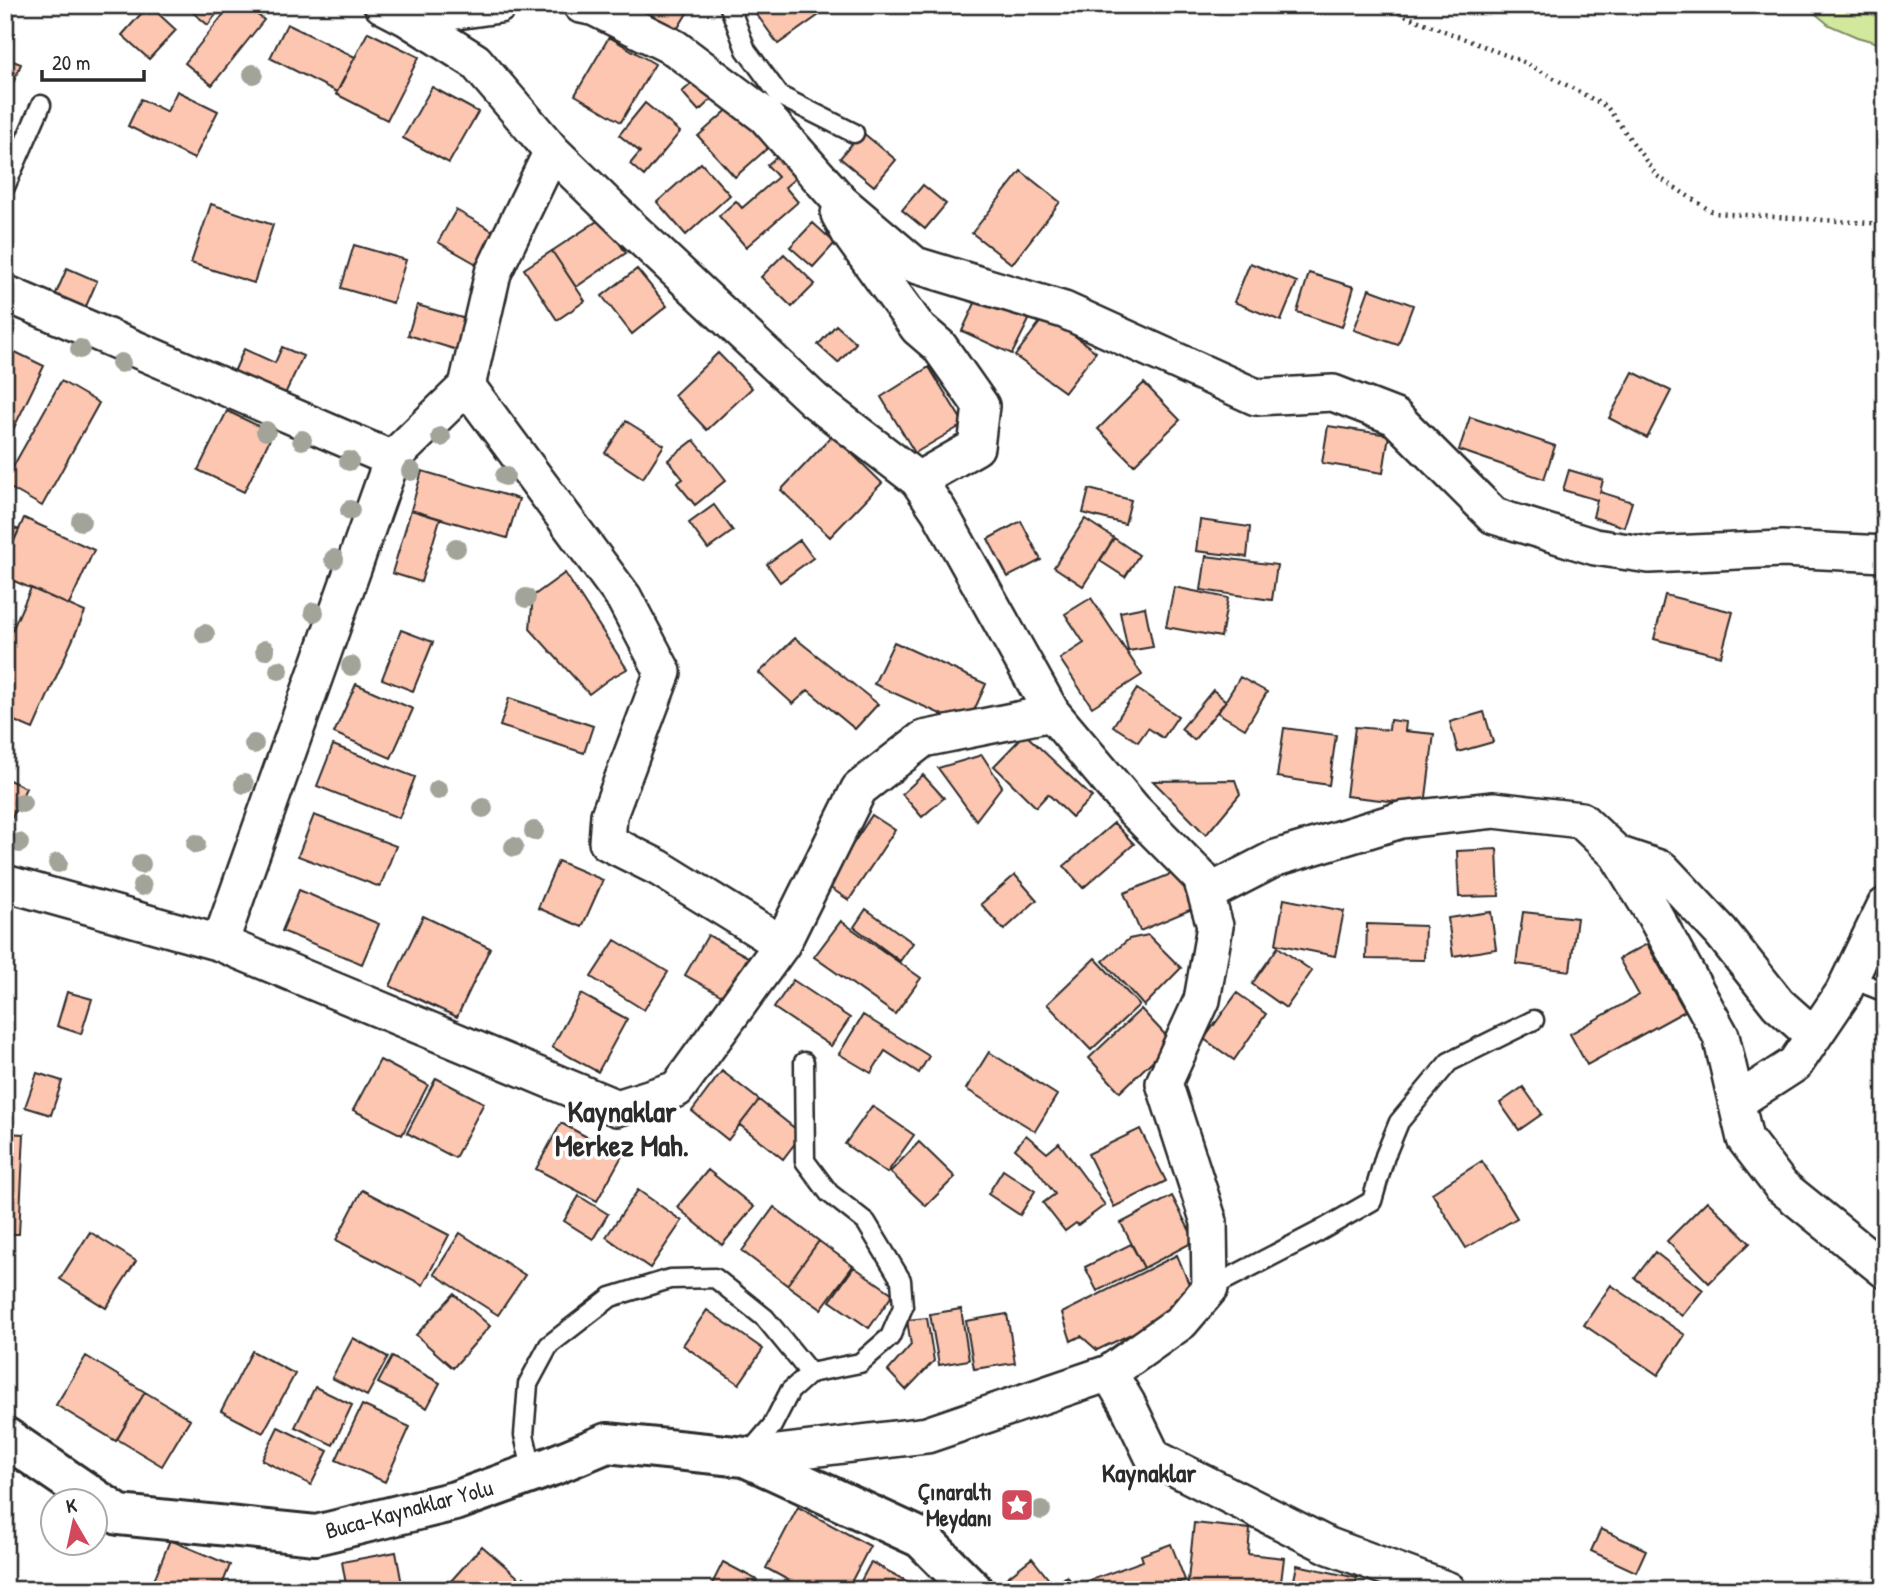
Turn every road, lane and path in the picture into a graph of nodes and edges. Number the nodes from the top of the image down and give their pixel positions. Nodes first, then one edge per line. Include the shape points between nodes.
1 (499, 5) edge
2 (581, 5) edge
3 (729, 5) edge
4 (1387, 5) edge
5 (394, 12) edge
6 (41, 105) dead end
7 (772, 106) junction
8 (854, 133) dead end
9 (552, 151) junction
10 (821, 180) junction
11 (5, 187) edge
12 (1885, 224) edge
13 (5, 293) edge
14 (467, 386) junction
15 (392, 459) junction
16 (918, 480) junction
17 (1885, 554) edge
18 (1052, 713) junction
19 (1617, 854) junction
20 (5, 883) edge
21 (1206, 894) junction
22 (1885, 906) edge
23 (220, 943) junction
24 (782, 944) junction
25 (1850, 978) junction
26 (1885, 992) edge
27 (1534, 1020) dead end
28 (1814, 1036) junction
29 (804, 1062) dead end
30 (1736, 1102) junction
31 (1885, 1270) edge
32 (1210, 1288) junction
33 (810, 1373) junction
34 (1109, 1373) junction
35 (5, 1437) edge
36 (746, 1457) junction
37 (533, 1473) junction
38 (973, 1590) edge
39 (1448, 1590) edge

1 - 5 street
2 - 7 street via 675,48
3 - 7 lane
4 - 12 path via 1525,63 1607,107 1657,176 1714,213
5 - 9 street via 475,61
6 - 11 lane
7 - 8 lane
7 - 10 street
9 - 14 street via 493,273
9 - 16 street via 814,401
10 - 16 street via 850,234 981,406 976,447
10 - 17 street via 915,265 1064,310 1256,397 1333,393 1395,417 1494,516 1595,547 1650,555 1782,550
13 - 15 street
14 - 15 street
14 - 24 street via 624,598 663,672 609,815 607,842 659,868
15 - 23 street
16 - 18 street
18 - 21 street via 1133,809 1201,878
18 - 24 street via 923,739 859,789
19 - 21 street via 1581,820 1494,810 1401,820 1276,858
19 - 28 street via 1662,869 1721,932 1778,1004
19 - 30 street via 1721,1036
20 - 23 street
21 - 32 street via 1215,926 1202,1000 1164,1083 1209,1222
22 - 25 street
23 - 24 street via 617,1108 677,1089
25 - 26 lane
25 - 28 street
27 - 32 lane via 1449,1062 1399,1122 1372,1201
28 - 30 street via 1795,1064
29 - 33 lane via 805,1161 829,1193 866,1222 901,1280 902,1307 890,1337 860,1363
30 - 31 street via 1745,1139 1781,1186
32 - 34 street via 1181,1322
33 - 36 lane via 790,1391 772,1426
33 - 37 lane via 765,1318 715,1278 670,1279 611,1297 549,1345 528,1384 524,1435
34 - 36 street via 926,1436
34 - 39 street via 1153,1457 1329,1546
35 - 37 street, Buca-Kaynaklar Yolu via 119,1515 316,1535 455,1501
36 - 37 street, Buca-Kaynaklar Yolu via 607,1443
36 - 38 street, Buca-Kaynaklar Yolu via 920,1538

